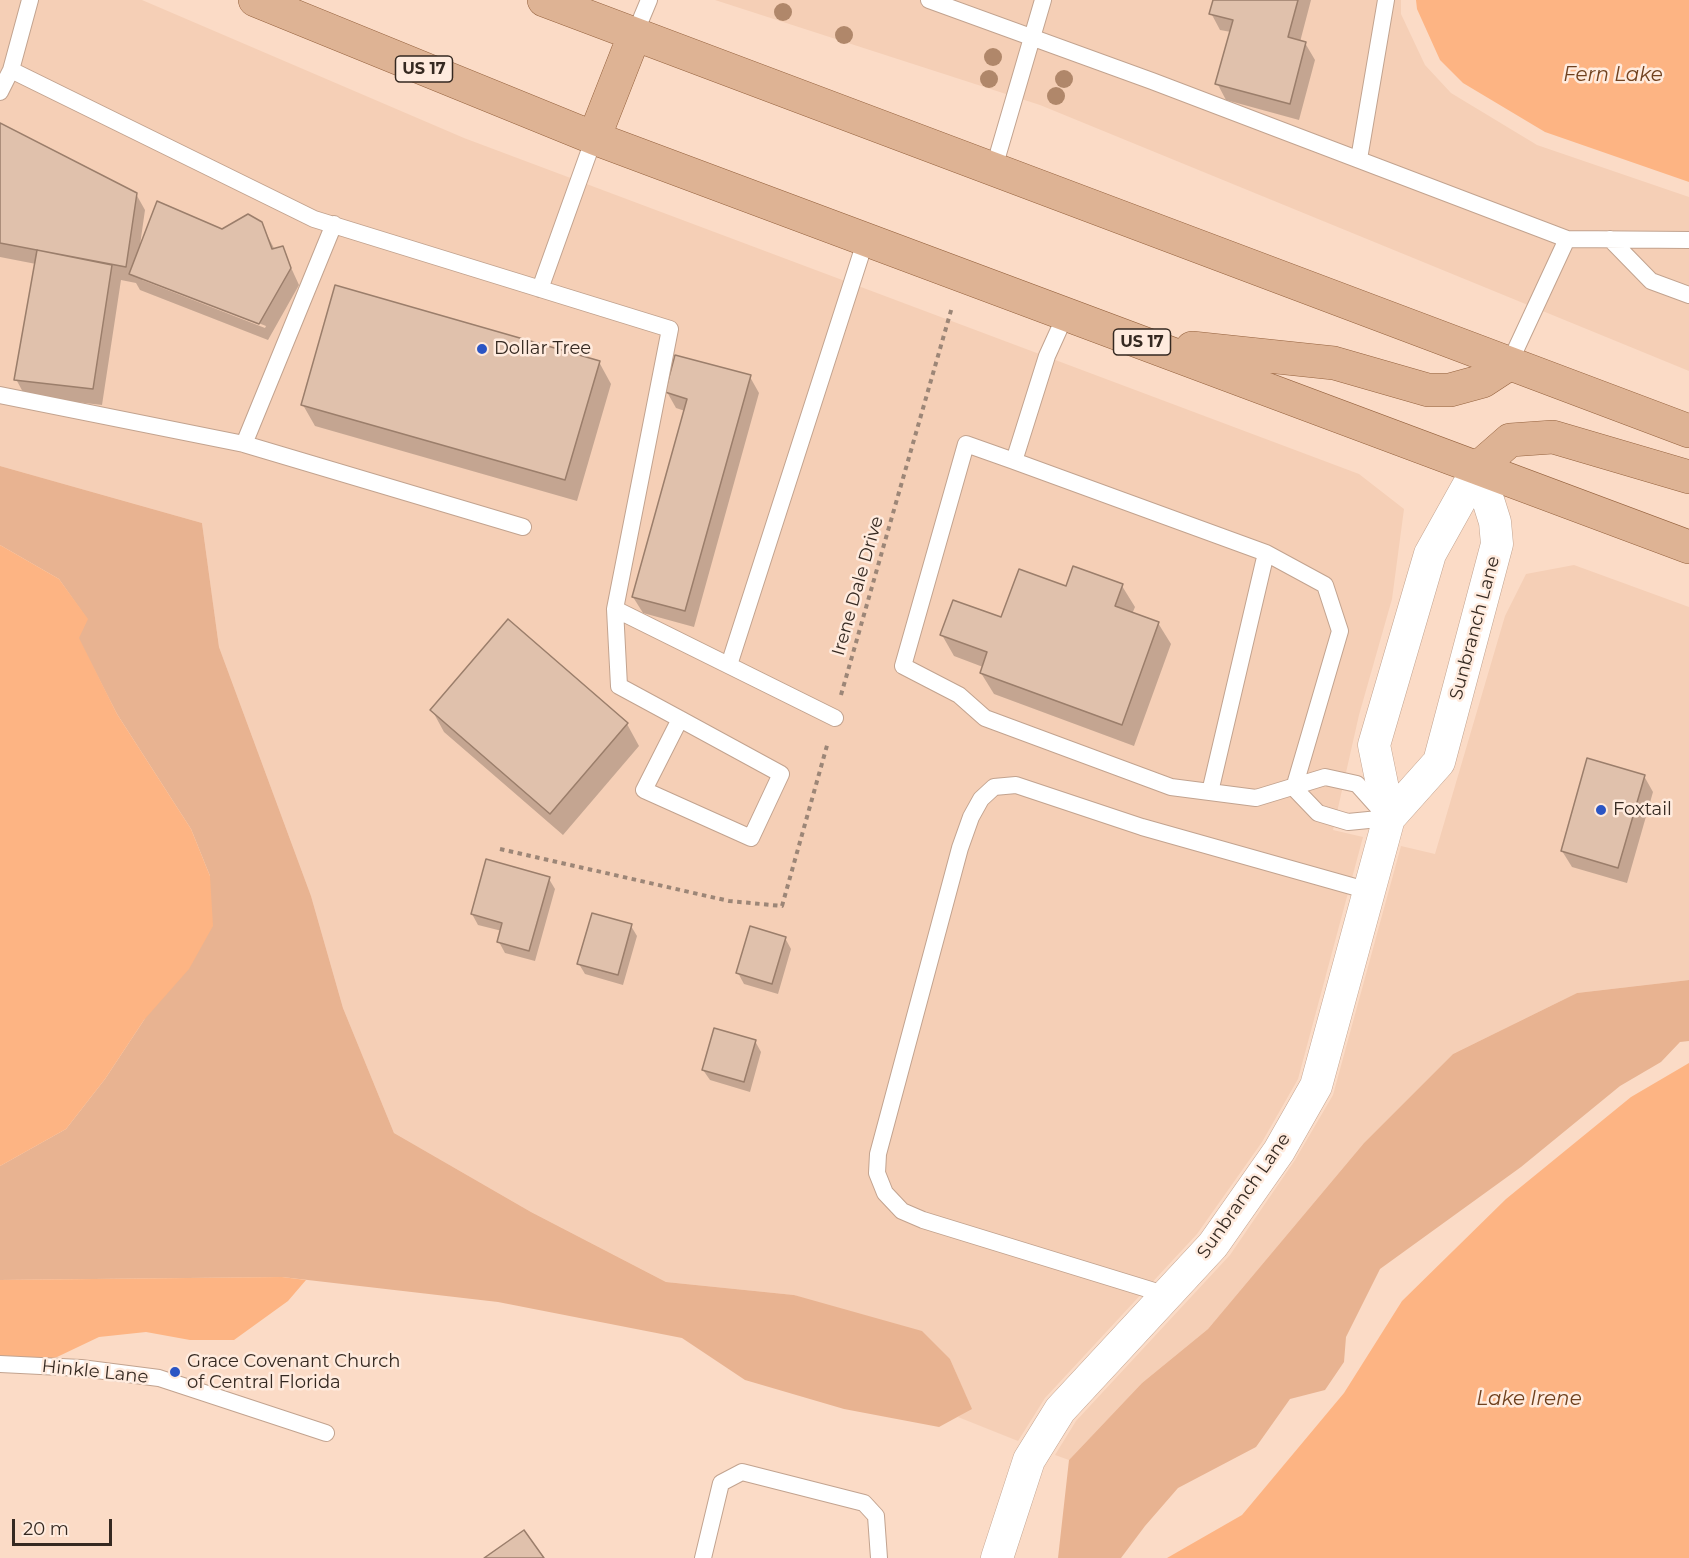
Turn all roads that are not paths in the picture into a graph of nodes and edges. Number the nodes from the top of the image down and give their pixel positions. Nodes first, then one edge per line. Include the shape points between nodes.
1 (30, 0) edge
2 (255, 0) edge
3 (544, 0) edge
4 (649, 0) edge
5 (929, 0) edge
6 (1043, 0) edge
7 (1386, 0) edge
8 (634, 36) junction
9 (1031, 39) junction
10 (11, 70) junction
11 (0, 92) edge
12 (594, 138) junction
13 (1359, 159) junction
14 (993, 171) junction
15 (334, 224) junction
16 (866, 238) junction
17 (1567, 239) junction
18 (1610, 239) junction
19 (1689, 240) edge
20 (540, 289) junction
21 (1689, 295) edge
22 (1066, 314) junction
23 (1143, 342) junction
24 (1509, 364) junction
25 (0, 395) edge
26 (1689, 431) edge
27 (244, 444) junction
28 (1014, 461) junction
29 (1478, 468) junction
30 (1689, 477) edge
31 (523, 527) dead end
32 (1689, 547) edge
33 (1266, 553) junction
34 (615, 609) junction
35 (729, 665) junction
36 (835, 718) road end
37 (680, 719) junction
38 (1294, 788) junction
39 (1210, 792) junction
40 (1389, 818) junction
41 (1369, 891) junction
42 (1167, 1295) junction
43 (0, 1364) edge
44 (326, 1433) dead end
45 (703, 1558) edge
46 (879, 1558) edge
47 (997, 1558) edge

1 - 10 lane
2 - 12 main road, US 17
3 - 8 main road
4 - 8 lane
5 - 9 lane
6 - 9 lane
7 - 13 lane
8 - 12 main road
8 - 14 main road
9 - 13 lane
9 - 14 lane
10 - 11 lane
10 - 15 lane via 314,219
12 - 16 main road, US 17
12 - 20 lane
13 - 17 lane
14 - 24 main road
15 - 20 lane
15 - 27 lane
16 - 22 main road, US 17
16 - 35 lane
17 - 18 lane
17 - 24 lane
18 - 19 lane
18 - 21 lane via 1651,281
20 - 34 lane via 670,329
22 - 23 main road, US 17
22 - 28 lane via 1047,356
23 - 24 main road via 1334,363 1428,390 1450,390 1483,381
23 - 29 main road, US 17
24 - 26 main road
25 - 27 lane
27 - 31 lane
28 - 33 lane
28 - 39 lane via 966,444 903,666 959,695 985,718 1171,787
29 - 30 main road via 1510,440 1553,437
29 - 32 main road, US 17
29 - 40 street, Sunbranch Lane via 1430,554 1374,745
29 - 40 street, Sunbranch Lane via 1495,522 1497,544 1439,762
33 - 38 lane via 1325,585 1340,631
33 - 39 lane
34 - 35 lane
34 - 37 lane via 619,686
35 - 36 lane
37 - 37 lane via 781,774 751,838 644,790
38 - 39 lane via 1256,798
38 - 40 lane via 1318,813 1348,822
38 - 40 lane via 1325,777 1357,784
40 - 41 street, Sunbranch Lane
41 - 42 street, Sunbranch Lane via 1316,1086 1279,1150 1213,1245
41 - 42 lane via 1142,827 1016,784 994,787 981,799 971,818 878,1154 877,1173 885,1193 902,1211 923,1220
42 - 47 street, Sunbranch Lane via 1060,1410 1029,1460
43 - 44 lane, Hinkle Lane via 81,1368 159,1378
45 - 46 lane via 721,1483 742,1472 864,1503 876,1516

